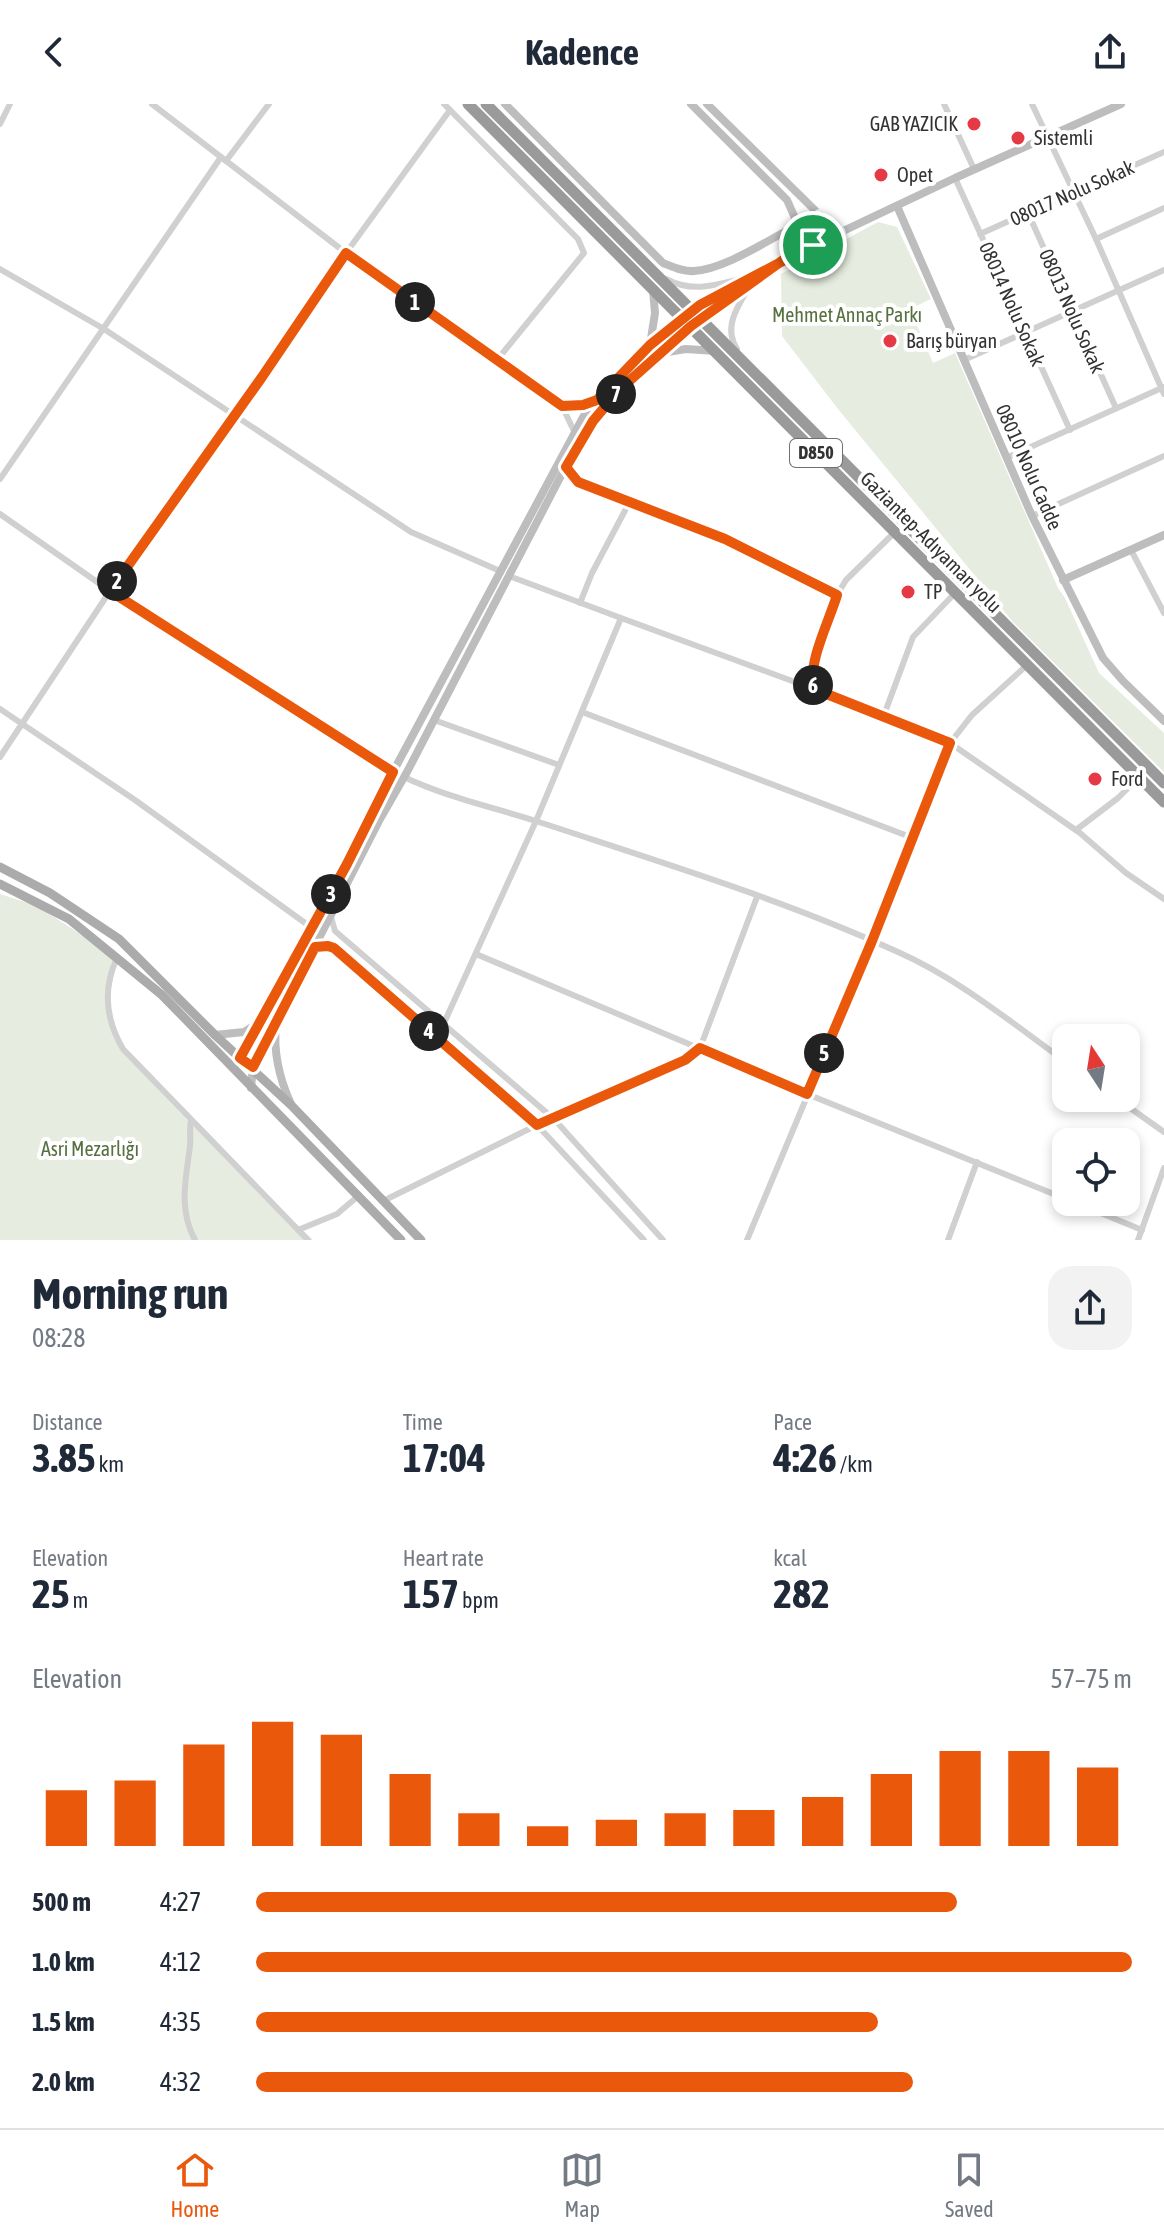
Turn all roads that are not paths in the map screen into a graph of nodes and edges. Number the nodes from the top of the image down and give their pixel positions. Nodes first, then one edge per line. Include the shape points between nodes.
1 (10, 104) edge
2 (152, 104) edge
3 (269, 104) edge
4 (444, 104) edge
5 (468, 104) edge
6 (486, 104) edge
7 (505, 104) edge
8 (691, 104) edge
9 (707, 104) edge
10 (944, 104) edge
11 (1032, 104) edge
12 (1121, 104) edge
13 (450, 110) junction
14 (0, 124) edge
15 (1047, 137) junction
16 (1164, 152) edge
17 (224, 159) junction
18 (974, 169) junction
19 (955, 178) junction
20 (1075, 192) junction
21 (897, 206) junction
22 (1164, 208) edge
23 (1028, 213) junction
24 (820, 217) junction
25 (794, 227) junction
26 (838, 233) junction
27 (980, 234) junction
28 (1096, 239) junction
29 (346, 253) junction
30 (786, 258) junction
31 (0, 269) edge
32 (1164, 270) edge
33 (653, 273) junction
34 (753, 279) junction
35 (653, 289) junction
36 (1118, 291) junction
37 (1071, 311) junction
38 (692, 319) junction
39 (104, 329) junction
40 (1025, 335) junction
41 (650, 345) junction
42 (715, 351) junction
43 (660, 353) junction
44 (966, 359) junction
45 (497, 360) junction
46 (748, 366) junction
47 (1163, 390) edge
48 (597, 400) junction
49 (562, 406) junction
50 (1116, 408) junction
51 (235, 415) junction
52 (1070, 430) junction
53 (574, 431) junction
54 (1164, 456) edge
55 (1006, 458) junction
56 (566, 467) junction
57 (0, 479) edge
58 (629, 503) junction
59 (0, 514) edge
60 (1032, 516) junction
61 (895, 532) junction
62 (1164, 535) edge
63 (1131, 550) junction
64 (504, 574) junction
65 (1063, 580) junction
66 (110, 591) junction
67 (956, 593) junction
68 (837, 595) junction
69 (580, 603) junction
70 (1163, 611) edge
71 (621, 618) junction
72 (1027, 665) junction
73 (814, 689) junction
74 (0, 709) edge
75 (582, 712) junction
76 (884, 715) junction
77 (434, 720) junction
78 (1164, 721) edge
79 (22, 724) junction
80 (950, 743) junction
81 (0, 757) edge
82 (559, 765) junction
83 (393, 772) junction
84 (404, 777) junction
85 (1139, 777) junction
86 (1164, 783) edge
87 (1164, 802) edge
88 (536, 821) junction
89 (1076, 830) junction
90 (913, 838) junction
91 (0, 867) edge
92 (0, 884) edge
93 (757, 897) junction
94 (1164, 899) edge
95 (331, 917) junction
96 (312, 928) junction
97 (872, 941) junction
98 (315, 947) junction
99 (476, 954) junction
100 (117, 958) junction
101 (277, 1020) junction
102 (262, 1021) junction
103 (444, 1023) junction
104 (215, 1035) junction
105 (700, 1048) junction
106 (1052, 1052) edge
107 (240, 1058) junction
108 (253, 1067) junction
109 (231, 1068) junction
110 (251, 1088) junction
111 (807, 1094) junction
112 (291, 1105) junction
113 (1136, 1112) edge
114 (554, 1119) junction
115 (191, 1120) junction
116 (537, 1125) junction
117 (1164, 1132) edge
118 (977, 1162) junction
119 (1164, 1168) edge
120 (1052, 1193) edge
121 (357, 1197) junction
122 (383, 1201) junction
123 (1108, 1216) edge
124 (298, 1230) junction
125 (1142, 1230) junction
126 (195, 1240) edge
127 (308, 1240) edge
128 (401, 1240) edge
129 (421, 1240) edge
130 (644, 1240) edge
131 (663, 1240) edge
132 (747, 1240) edge
133 (948, 1240) edge
134 (1138, 1240) edge

1 - 14 street
2 - 17 street
3 - 17 street
4 - 13 street
5 - 35 highway, Gaziantep-Adıyaman yolu / D850
6 - 33 highway, Gaziantep-Adıyaman yolu / D850
7 - 25 street via 663,263 676,269 715,265
8 - 25 street via 787,200
9 - 24 street
10 - 18 street
11 - 15 street
12 - 15 street
13 - 29 street
13 - 45 street via 578,239 584,253
15 - 18 street
15 - 20 street
16 - 20 street, 08017 Nolu Sokak
17 - 29 street
17 - 39 street
18 - 19 street
19 - 21 street
19 - 27 street, 08014 Nolu Sokak
20 - 23 street, 08017 Nolu Sokak
20 - 28 street
21 - 26 street
21 - 44 street, 08010 Nolu Cadde
22 - 28 street
23 - 27 street, 08017 Nolu Sokak
23 - 37 street, 08013 Nolu Sokak
24 - 25 street via 815,228
24 - 26 street
25 - 30 street
26 - 30 street
27 - 40 street, 08014 Nolu Sokak
28 - 36 street
29 - 45 street
29 - 51 street
30 - 34 street
31 - 39 street
32 - 36 street
33 - 34 street via 690,288
33 - 38 highway, Gaziantep-Adıyaman yolu / D850
34 - 38 street
34 - 46 street via 731,326 731,341
35 - 38 highway, Gaziantep-Adıyaman yolu / D850
35 - 41 street
36 - 37 street
36 - 47 street
37 - 40 street
37 - 50 street, 08013 Nolu Sokak
38 - 41 street
38 - 42 highway, Gaziantep-Adıyaman yolu / D850
38 - 43 street
38 - 46 highway, Gaziantep-Adıyaman yolu / D850
39 - 51 street
39 - 57 street
40 - 44 street
40 - 52 street, 08014 Nolu Sokak
41 - 48 street
42 - 43 street
42 - 61 highway, Gaziantep-Adıyaman yolu / D850
43 - 56 street via 593,421
44 - 55 street, 08010 Nolu Cadde
45 - 49 street
46 - 86 highway, Gaziantep-Adıyaman yolu / D850
47 - 50 street
48 - 49 street
48 - 53 street
49 - 53 street
50 - 52 street
51 - 64 street via 411,532
51 - 66 street
52 - 55 street
53 - 64 street
54 - 60 street
55 - 60 street, 08010 Nolu Cadde
56 - 58 street via 578,482
56 - 64 street
58 - 68 street via 725,539
58 - 69 street
59 - 66 street
60 - 65 street, 08010 Nolu Cadde
61 - 67 highway, Gaziantep-Adıyaman yolu / D850
61 - 68 street
62 - 63 street
63 - 65 street
63 - 70 street
64 - 69 street
64 - 77 street
64 - 83 street
65 - 78 street, 08010 Nolu Cadde via 1103,658
66 - 79 street
66 - 83 street
67 - 72 highway, Gaziantep-Adıyaman yolu / D850
67 - 76 street via 913,637
68 - 73 street via 813,664
69 - 71 street
71 - 73 street
71 - 75 street
72 - 80 street via 972,715
72 - 85 highway, Gaziantep-Adıyaman yolu / D850
73 - 76 street
74 - 79 street
75 - 82 street
75 - 90 street
76 - 80 street
77 - 82 street
77 - 84 street
79 - 81 street
79 - 96 street
80 - 89 street
80 - 90 street
82 - 88 street
83 - 96 street
84 - 88 street
84 - 95 street
85 - 87 highway, Gaziantep-Adıyaman yolu / D850
85 - 89 street
88 - 93 street
88 - 99 street
89 - 94 street
90 - 97 street
91 - 104 main road via 119,939
92 - 100 main road via 69,919
93 - 97 street
93 - 105 street
95 - 98 street
95 - 103 street via 335,931
96 - 102 street
97 - 106 street via 969,992
97 - 111 street
98 - 101 street
98 - 116 street via 334,948
99 - 103 street
99 - 105 street
100 - 109 main road via 162,995
100 - 115 street via 109,995 111,1026 123,1049
101 - 108 street
101 - 112 street via 275,1054
102 - 104 street via 244,1032
102 - 107 street
103 - 114 street
104 - 107 main road
105 - 111 street
105 - 114 street via 685,1060
107 - 108 main road
107 - 109 street
108 - 110 street
108 - 112 main road
109 - 110 main road
110 - 121 main road
111 - 118 street
111 - 132 street
112 - 122 main road
113 - 117 street
114 - 116 street
114 - 131 street
115 - 124 street
115 - 126 street via 184,1194
116 - 122 street
116 - 130 street
118 - 120 street
118 - 133 street
119 - 125 street
121 - 124 street via 337,1214
121 - 128 main road
122 - 129 main road
123 - 125 street
124 - 127 street
125 - 134 street

